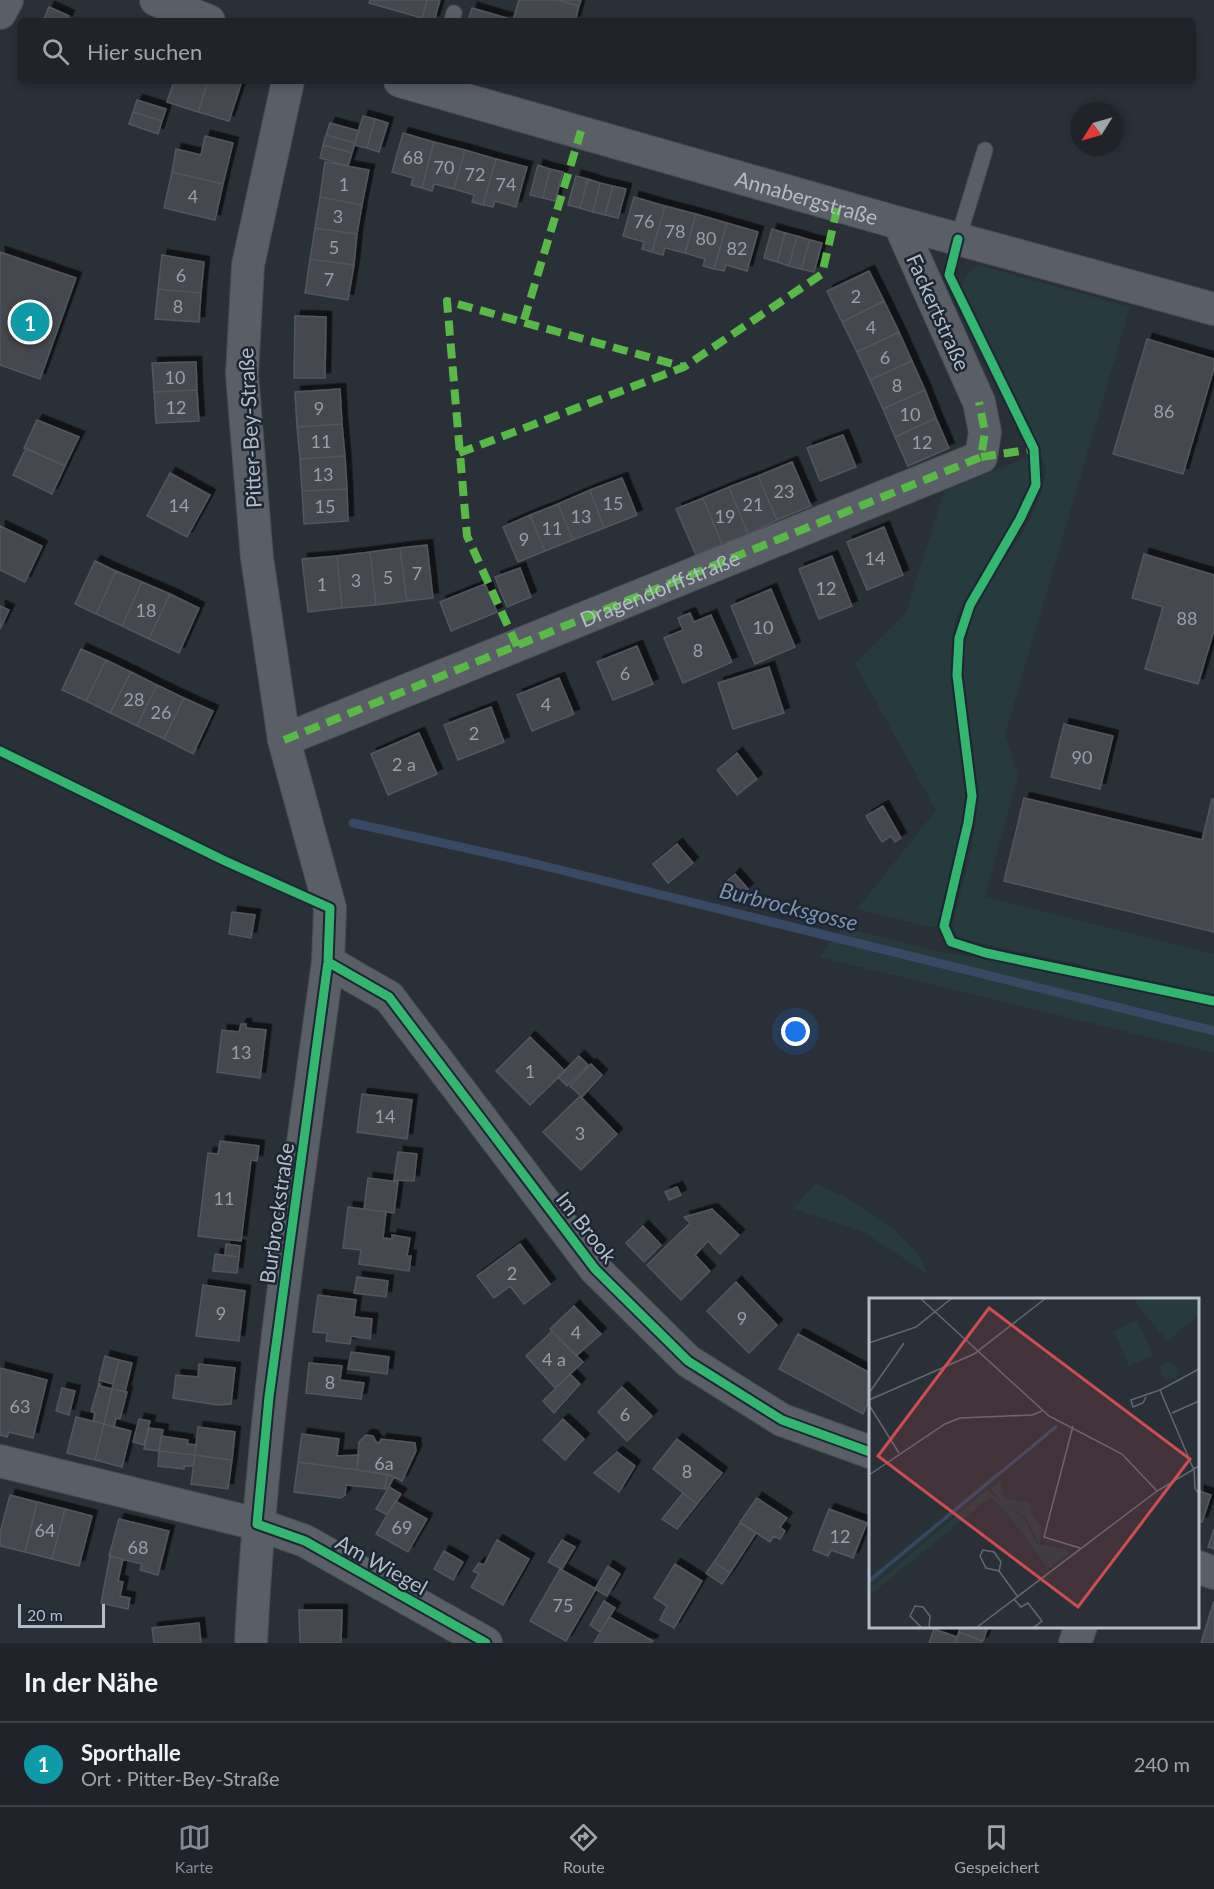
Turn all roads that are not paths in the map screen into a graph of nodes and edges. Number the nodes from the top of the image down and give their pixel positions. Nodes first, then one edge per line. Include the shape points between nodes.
1 (8, 0) edge
2 (156, 0) edge
3 (0, 13) edge
4 (201, 18) edge
5 (287, 84) edge
6 (433, 86) edge
7 (985, 150) dead end
8 (899, 223) junction
9 (958, 239) junction
10 (1214, 309) edge
11 (979, 402) joint
12 (284, 740) junction
13 (328, 962) junction
14 (869, 1452) edge
15 (0, 1461) edge
16 (257, 1524) junction
17 (1199, 1568) edge
18 (1214, 1573) edge
19 (1080, 1628) edge
20 (251, 1643) edge
21 (486, 1643) edge
22 (1075, 1643) edge

1 - 3 street
2 - 4 street
5 - 12 street, Pitter-Bey-Straße via 248,265 242,375 257,558
6 - 8 street, Annabergstraße
7 - 9 lane
8 - 9 street, Annabergstraße
8 - 11 street, Fackertstraße
9 - 10 street, Annabergstraße
11 - 12 street, Dragendorffstraße via 985,432 981,457
12 - 13 street, Burbrockstraße via 330,908
13 - 14 street, Im Brook via 389,998 595,1269 688,1360 782,1420
13 - 16 street, Burbrockstraße via 269,1397
15 - 16 street, Am Wiegel
16 - 20 street, Burbrockstraße
16 - 21 street, Am Wiegel via 305,1541
17 - 18 street
19 - 22 street

